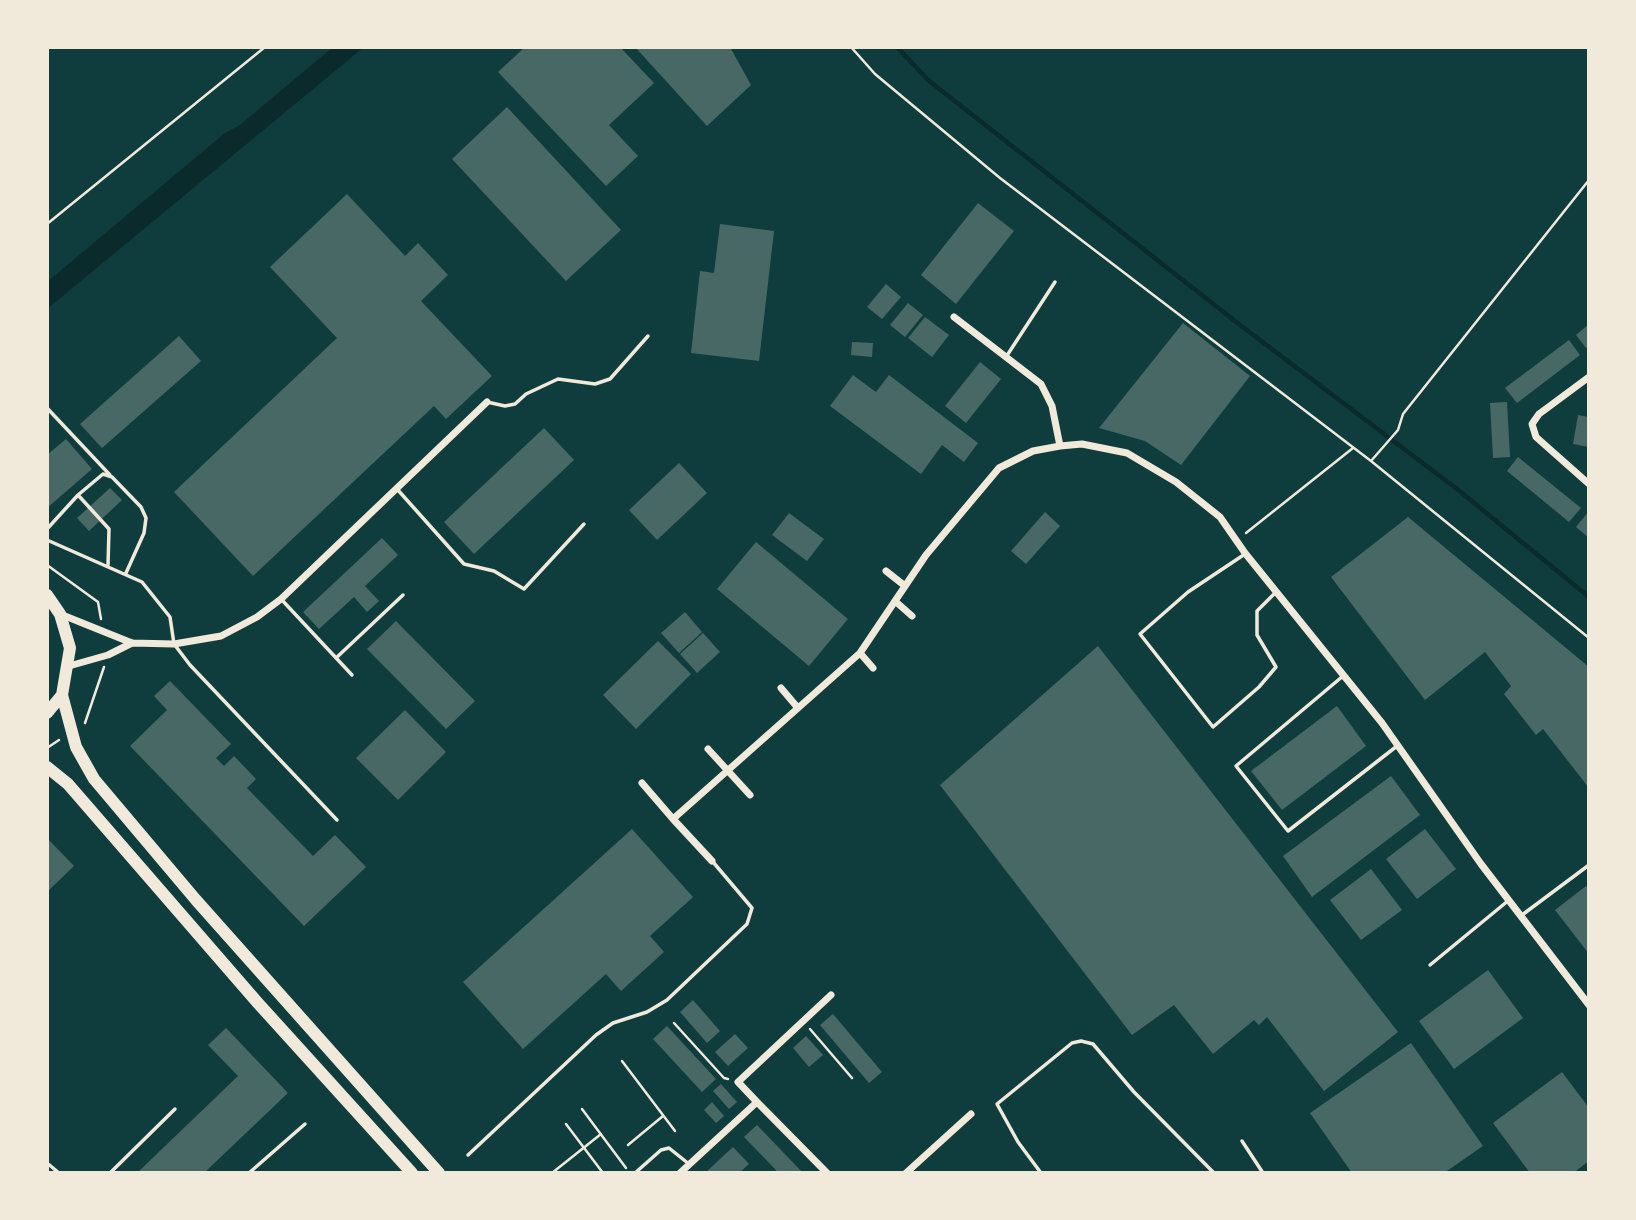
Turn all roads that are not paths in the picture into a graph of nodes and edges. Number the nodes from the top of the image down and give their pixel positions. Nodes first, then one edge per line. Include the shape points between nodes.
1 (1055, 282) dead end
2 (954, 317) dead end
3 (648, 336) dead end
4 (1006, 356) junction
5 (1589, 377) edge
6 (487, 402) joint
7 (47, 408) edge
8 (1060, 446) junction
9 (112, 477) junction
10 (1589, 484) edge
11 (397, 489) junction
12 (78, 495) junction
13 (584, 524) dead end
14 (47, 529) edge
15 (47, 540) edge
16 (1245, 554) junction
17 (108, 565) junction
18 (886, 570) dead end
19 (126, 573) junction
20 (905, 586) junction
21 (1276, 592) junction
22 (47, 595) edge
23 (403, 595) dead end
24 (281, 599) junction
25 (895, 601) junction
26 (60, 614) junction
27 (912, 616) dead end
28 (132, 643) junction
29 (174, 644) junction
30 (860, 653) junction
31 (336, 658) junction
32 (69, 666) junction
33 (873, 668) dead end
34 (352, 675) dead end
35 (1343, 676) junction
36 (781, 688) dead end
37 (62, 695) junction
38 (798, 708) junction
39 (47, 713) edge
40 (1398, 746) junction
41 (709, 749) dead end
42 (47, 767) edge
43 (727, 770) junction
44 (642, 783) dead end
45 (750, 795) dead end
46 (673, 818) junction
47 (337, 820) dead end
48 (712, 861) joint
49 (1589, 865) edge
50 (1508, 900) junction
51 (1520, 916) junction
52 (1430, 965) dead end
53 (831, 995) dead end
54 (1589, 1005) edge
55 (757, 1102) junction
56 (175, 1110) dead end
57 (971, 1114) dead end
58 (305, 1124) dead end
59 (1242, 1141) dead end
60 (468, 1155) dead end
61 (47, 1164) edge
62 (690, 1164) junction
63 (59, 1173) edge
64 (110, 1173) edge
65 (249, 1173) edge
66 (412, 1173) edge
67 (439, 1173) edge
68 (635, 1173) edge
69 (680, 1173) edge
70 (827, 1173) edge
71 (906, 1173) edge
72 (1041, 1173) edge
73 (1214, 1173) edge
74 (1263, 1173) edge

1 - 4 lane
2 - 4 street
3 - 6 lane via 610,379 595,384 558,379 515,404
4 - 8 street via 1041,384 1052,406
5 - 10 street via 1532,424 1536,437
6 - 11 street
7 - 9 lane
8 - 16 street via 1082,444 1126,453 1176,482 1220,517
8 - 20 street via 1033,451 999,468
9 - 12 lane via 103,474
9 - 19 lane via 141,507 146,519
11 - 13 lane via 464,564 494,571 524,589
11 - 24 street
12 - 14 lane
12 - 17 lane via 109,529
15 - 17 lane
16 - 21 street
16 - 21 lane via 1188,592 1140,634 1213,727 1276,667 1257,635 1257,611
17 - 19 lane
18 - 20 street
19 - 29 lane via 142,582 170,617
20 - 25 street
21 - 35 street
22 - 26 highway
23 - 31 lane
24 - 29 street via 221,636
24 - 31 lane
25 - 27 street
25 - 30 street
26 - 28 street
26 - 32 highway via 70,648
28 - 29 street
28 - 32 street
29 - 47 lane
30 - 33 street
30 - 38 street
31 - 34 lane
32 - 37 highway
35 - 40 street
35 - 40 lane via 1236,766 1288,831
36 - 38 street
37 - 39 highway
37 - 67 highway via 76,747 94,779 204,910
38 - 43 street
40 - 50 street
41 - 43 street
42 - 66 highway via 68,784
43 - 45 street
43 - 46 street
44 - 46 street
46 - 48 street
48 - 60 lane via 752,908 747,924 667,1000 596,1035
49 - 51 lane
50 - 51 street
50 - 52 lane
51 - 54 street
53 - 55 street via 738,1082
55 - 62 street
55 - 70 street
56 - 64 lane
57 - 71 street
58 - 65 lane
59 - 74 lane
61 - 63 lane
62 - 68 lane via 676,1151 664,1148
62 - 69 street
72 - 73 lane via 997,1104 1072,1043 1081,1041 1093,1044 1133,1092

